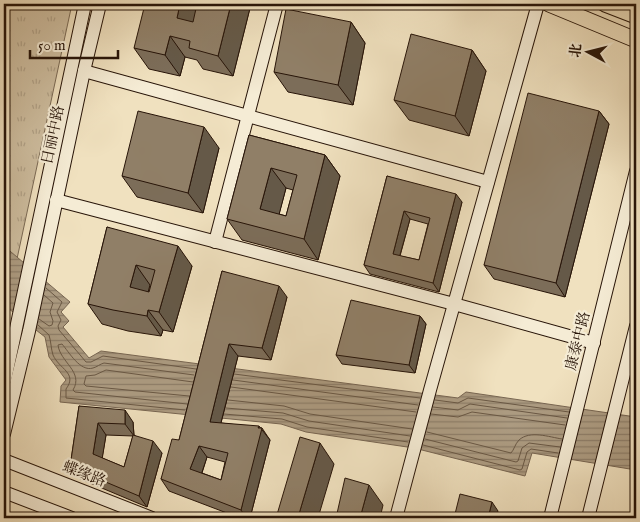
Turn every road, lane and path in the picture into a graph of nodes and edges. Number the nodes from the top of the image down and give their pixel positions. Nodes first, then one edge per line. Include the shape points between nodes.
1 (85, 4) edge
2 (100, 4) edge
3 (277, 4) edge
4 (538, 4) edge
5 (549, 4) edge
6 (605, 4) edge
7 (636, 16) edge
8 (636, 40) edge
9 (84, 71) junction
10 (248, 117) junction
11 (636, 171) edge
12 (488, 182) junction
13 (56, 200) junction
14 (215, 242) junction
15 (454, 304) junction
16 (636, 326) edge
17 (594, 343) junction
18 (634, 344) edge
19 (4, 384) edge
20 (4, 434) edge
21 (4, 460) edge
22 (4, 492) edge
23 (72, 518) edge
24 (152, 518) edge
25 (396, 518) edge
26 (550, 518) edge
27 (588, 518) edge

1 - 19 street, 日丽中路
2 - 9 street, 日丽中路
3 - 10 street
4 - 12 street
5 - 8 main road
6 - 7 main road
9 - 10 street
9 - 13 street, 日丽中路
10 - 12 street
10 - 14 street
11 - 17 street, 康泰中路
12 - 15 street
13 - 14 street
13 - 20 street, 日丽中路
14 - 15 street
15 - 17 street
15 - 25 street
16 - 18 street
17 - 26 street, 康泰中路
18 - 27 street
21 - 24 street, 蝶缘路
22 - 23 street

